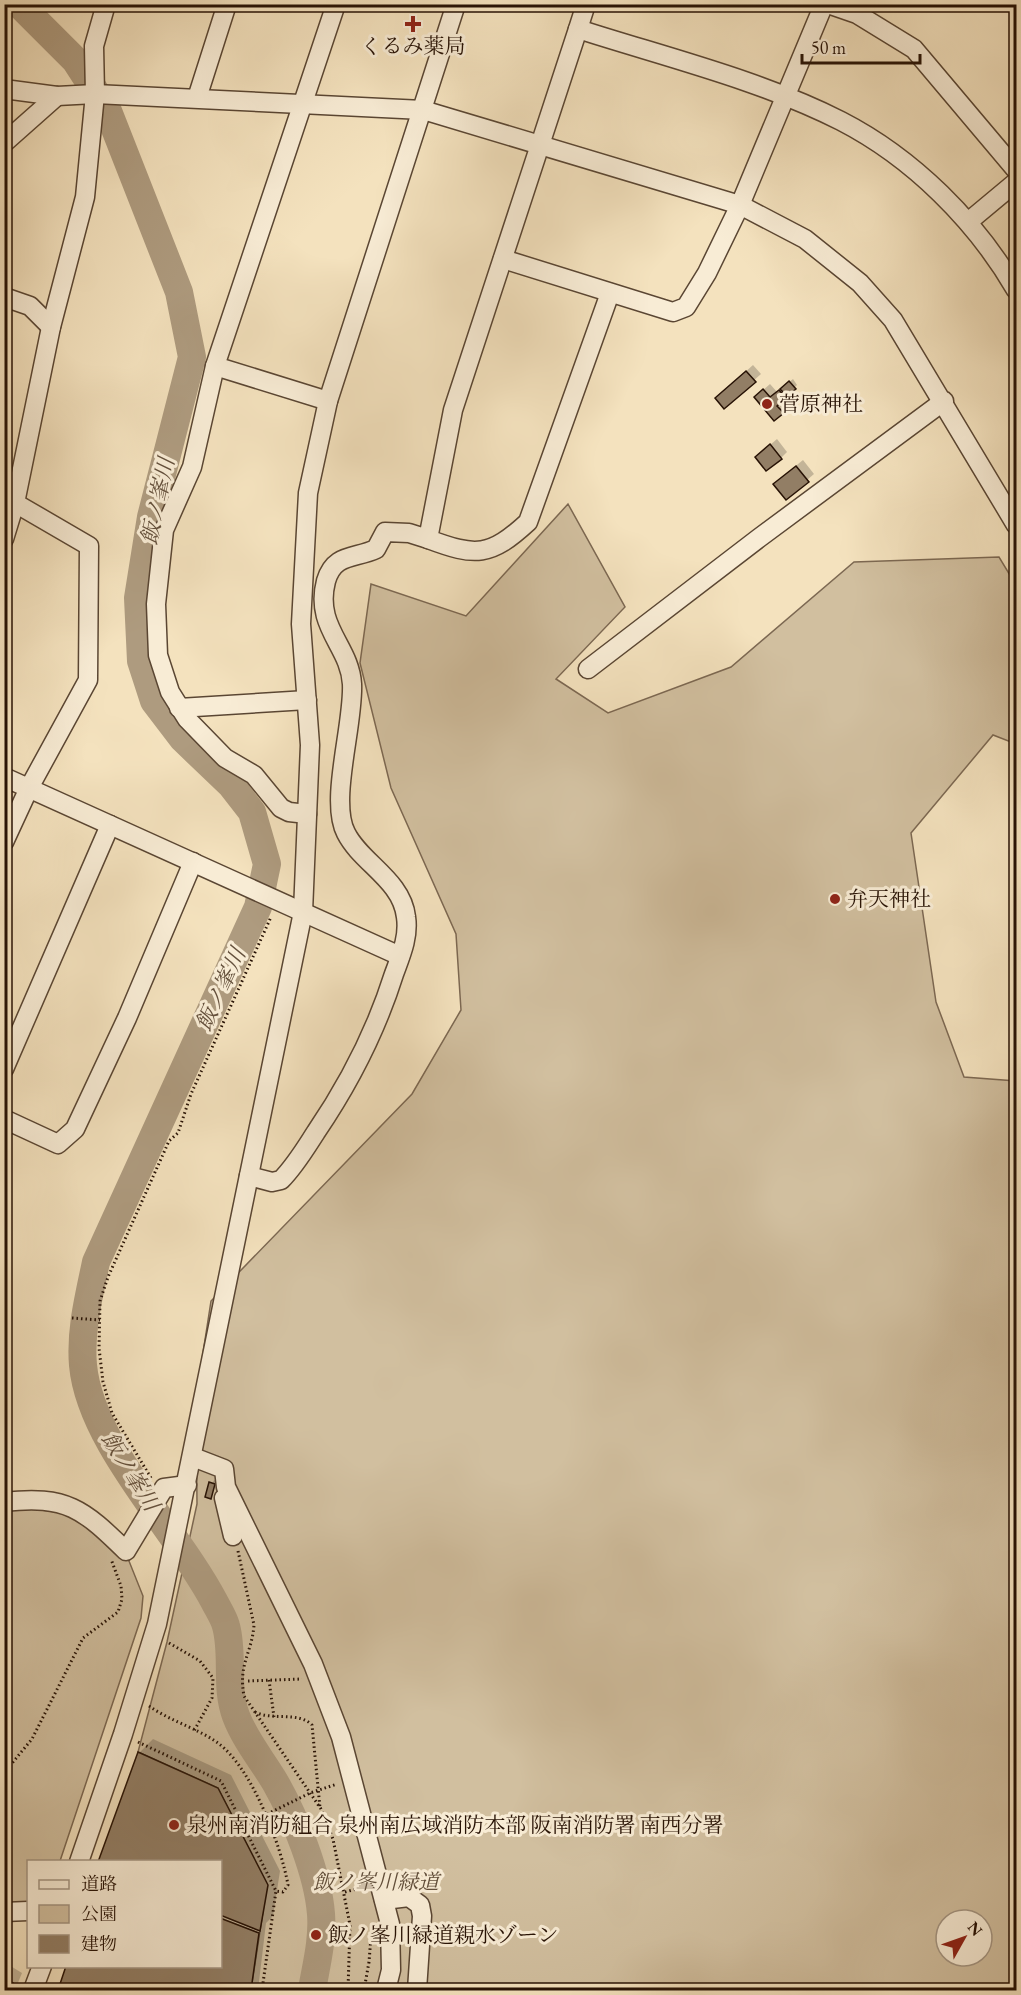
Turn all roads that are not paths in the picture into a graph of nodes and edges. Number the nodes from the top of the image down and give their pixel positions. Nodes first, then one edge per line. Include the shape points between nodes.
1 (106, 4) edge
2 (227, 4) edge
3 (336, 4) edge
4 (456, 4) edge
5 (586, 4) edge
6 (824, 4) edge
7 (828, 4) edge
8 (578, 29) junction
9 (4, 89) edge
10 (95, 94) junction
11 (57, 96) junction
12 (785, 96) junction
13 (196, 98) junction
14 (304, 105) junction
15 (423, 110) junction
16 (4, 143) edge
17 (540, 143) junction
18 (1017, 170) edge
19 (1017, 182) edge
20 (740, 205) junction
21 (968, 222) junction
22 (503, 259) junction
23 (1017, 290) edge
24 (610, 293) junction
25 (4, 297) edge
26 (51, 327) junction
27 (214, 366) junction
28 (328, 401) junction
29 (944, 402) junction
30 (10, 503) edge
31 (1017, 525) edge
32 (428, 538) junction
33 (4, 539) edge
34 (588, 669) dead end
35 (307, 700) junction
36 (179, 708) junction
37 (4, 777) edge
38 (29, 788) junction
39 (307, 814) junction
40 (110, 825) junction
41 (4, 842) edge
42 (193, 862) junction
43 (303, 912) junction
44 (400, 956) junction
45 (4, 1069) edge
46 (4, 1119) edge
47 (249, 1176) junction
48 (193, 1457) junction
49 (187, 1485) junction
50 (226, 1487) junction
51 (4, 1502) edge
52 (233, 1536) road end
53 (80, 1860) edge
54 (384, 1900) junction
55 (27, 1911) edge
56 (4, 1912) edge
57 (41, 1968) edge
58 (33, 1990) edge
59 (386, 1990) edge
60 (417, 1990) edge

1 - 10 street via 94,46
2 - 13 street
3 - 14 street
4 - 15 street
5 - 8 street
6 - 12 street
7 - 18 street via 858,14 914,49
8 - 12 street
8 - 17 street
9 - 11 street
10 - 11 street
10 - 13 street
10 - 26 street via 85,197
11 - 16 street
12 - 20 street
12 - 21 street via 842,122 888,151
13 - 14 street
14 - 15 street
14 - 27 street
15 - 17 street
15 - 28 street
17 - 20 street
17 - 22 street
19 - 21 street
20 - 24 street via 686,307 674,312
20 - 29 street via 805,239 860,283 893,320
21 - 23 street
22 - 24 street
22 - 32 street via 453,410
24 - 32 street via 528,522 488,551 444,545
25 - 26 street via 30,306
26 - 30 street
27 - 28 street
27 - 36 street via 192,467 164,530 156,637 164,673
28 - 35 street via 308,493 301,624
29 - 31 street
29 - 34 street
30 - 33 street
30 - 38 street via 89,546 87,680
32 - 44 street via 384,532 376,549 348,556 334,565 326,580 323,608 352,681 350,730 340,796 345,832 401,899 406,938
35 - 36 street
35 - 39 street
36 - 39 street via 225,758 254,775 281,808
37 - 38 street
38 - 40 street
38 - 41 street
39 - 43 street
40 - 42 street
40 - 45 street
42 - 43 street
42 - 46 street via 75,1129 57,1144
43 - 44 street
43 - 47 street
44 - 47 street via 368,1045 296,1161 281,1180 272,1182
47 - 48 street
48 - 49 street
48 - 50 street via 224,1469
49 - 51 street via 164,1488 126,1551 92,1517 72,1506 22,1500
49 - 53 street via 153,1638
50 - 52 street via 222,1489
50 - 54 street via 319,1679 341,1737
54 - 59 street via 390,1924 391,1970
54 - 60 street via 409,1897 420,1905
55 - 56 street
57 - 58 street

